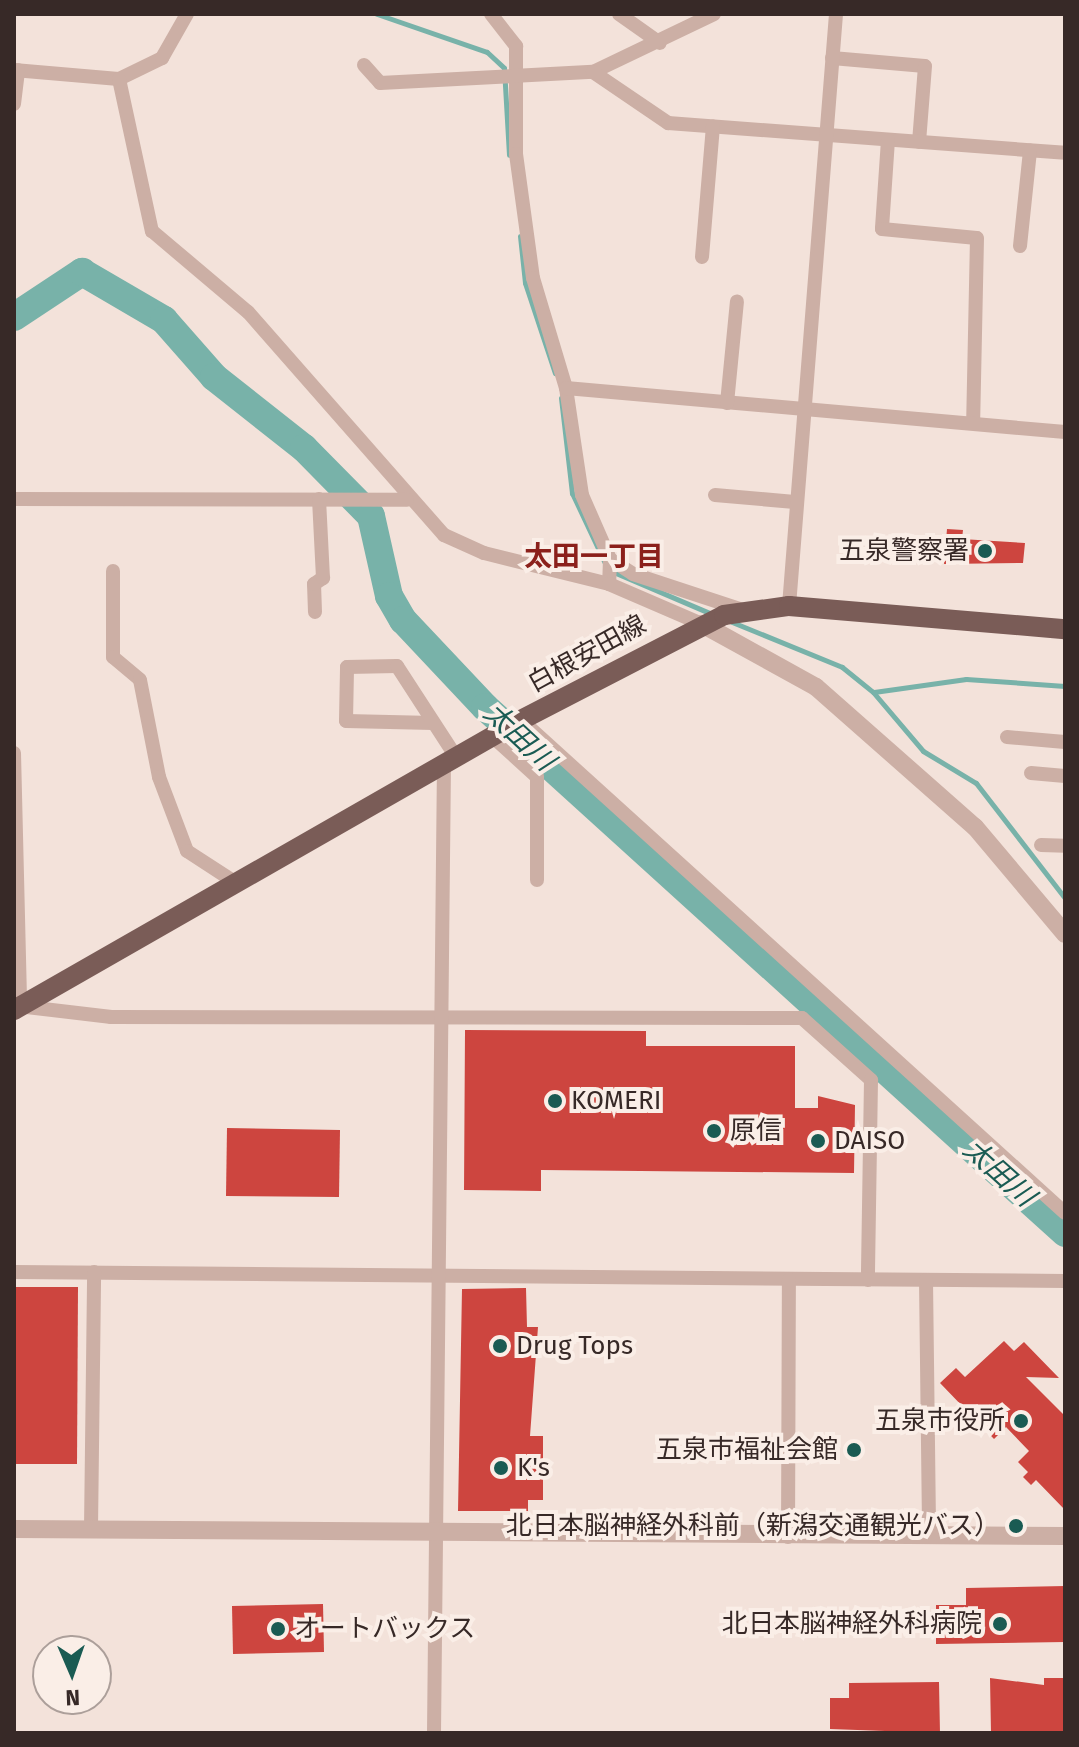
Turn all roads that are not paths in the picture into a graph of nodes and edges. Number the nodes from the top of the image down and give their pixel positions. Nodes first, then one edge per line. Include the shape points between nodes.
1 (187, 14) edge
2 (491, 14) edge
3 (619, 14) edge
4 (714, 14) edge
5 (836, 14) edge
6 (660, 43) junction
7 (832, 58) junction
8 (364, 65) dead end
9 (16, 70) edge
10 (593, 72) junction
11 (119, 79) junction
12 (516, 80) junction
13 (14, 104) edge
14 (713, 126) junction
15 (826, 136) junction
16 (888, 140) junction
17 (919, 142) junction
18 (1030, 151) junction
19 (1065, 153) edge
20 (1020, 246) dead end
21 (702, 257) dead end
22 (737, 301) dead end
23 (566, 388) junction
24 (727, 403) junction
25 (801, 410) junction
26 (973, 422) junction
27 (1065, 432) edge
28 (715, 495) dead end
29 (14, 499) edge
30 (319, 499) junction
31 (407, 500) junction
32 (795, 502) junction
33 (610, 559) junction
34 (113, 571) dead end
35 (609, 584) junction
36 (789, 606) junction
37 (744, 610) junction
38 (315, 612) dead end
39 (702, 624) junction
40 (1065, 629) edge
41 (521, 720) junction
42 (433, 723) junction
43 (492, 736) junction
44 (1007, 737) dead end
45 (1065, 742) edge
46 (14, 753) edge
47 (450, 761) junction
48 (1031, 773) dead end
49 (1065, 776) edge
50 (1041, 845) dead end
51 (1065, 846) edge
52 (537, 880) dead end
53 (236, 883) junction
54 (1065, 934) edge
55 (16, 1007) edge
56 (446, 1019) junction
57 (1065, 1213) edge
58 (14, 1272) edge
59 (94, 1272) junction
60 (443, 1273) junction
61 (789, 1280) junction
62 (868, 1280) junction
63 (926, 1280) junction
64 (1065, 1281) edge
65 (14, 1529) edge
66 (91, 1529) junction
67 (435, 1529) junction
68 (929, 1536) junction
69 (1065, 1536) edge
70 (788, 1537) junction
71 (434, 1733) edge

1 - 11 street via 162,58
2 - 12 street via 516,46
3 - 6 street
4 - 6 street
5 - 7 street
6 - 10 street
7 - 15 street
7 - 17 street via 925,66
8 - 12 street via 380,83
9 - 11 street
9 - 13 street
10 - 12 street
10 - 14 street via 668,123
11 - 31 street via 152,231 248,312 336,404
12 - 23 street via 516,154 533,278
14 - 15 street
14 - 21 street
15 - 16 street
15 - 25 street
16 - 17 street
16 - 26 street via 882,229 977,238
17 - 18 street
18 - 19 street
18 - 20 street
22 - 24 street
23 - 24 street
23 - 33 street via 582,495
24 - 25 street
25 - 26 street
25 - 32 street
26 - 27 street
28 - 32 street
29 - 30 street
30 - 31 street
30 - 38 street via 323,578 314,584
31 - 35 street via 444,535 484,553
32 - 36 street
33 - 35 street
33 - 37 street via 633,574
34 - 53 street via 113,657 140,680 159,777 187,851
35 - 39 street
36 - 37 main road, 白根安田線
36 - 40 main road, 白根安田線
37 - 39 main road, 白根安田線
39 - 41 main road, 白根安田線
39 - 54 street via 816,687 975,827
41 - 43 main road, 白根安田線
41 - 57 street
42 - 42 street via 397,666 347,667 346,721
42 - 47 street
43 - 47 main road, 白根安田線
43 - 52 street via 537,777
44 - 45 street
46 - 55 street
47 - 53 main road, 白根安田線
47 - 56 street
48 - 49 street
50 - 51 street
53 - 55 main road, 白根安田線
55 - 56 street via 96,1017
56 - 60 street
56 - 62 street via 802,1018 871,1080
58 - 59 street
59 - 60 street
59 - 66 street
60 - 61 street
60 - 67 street
61 - 62 street
61 - 70 street
62 - 63 street
63 - 64 street
63 - 68 street
65 - 66 street
66 - 67 street
67 - 70 street
67 - 71 street
68 - 69 street
68 - 70 street

